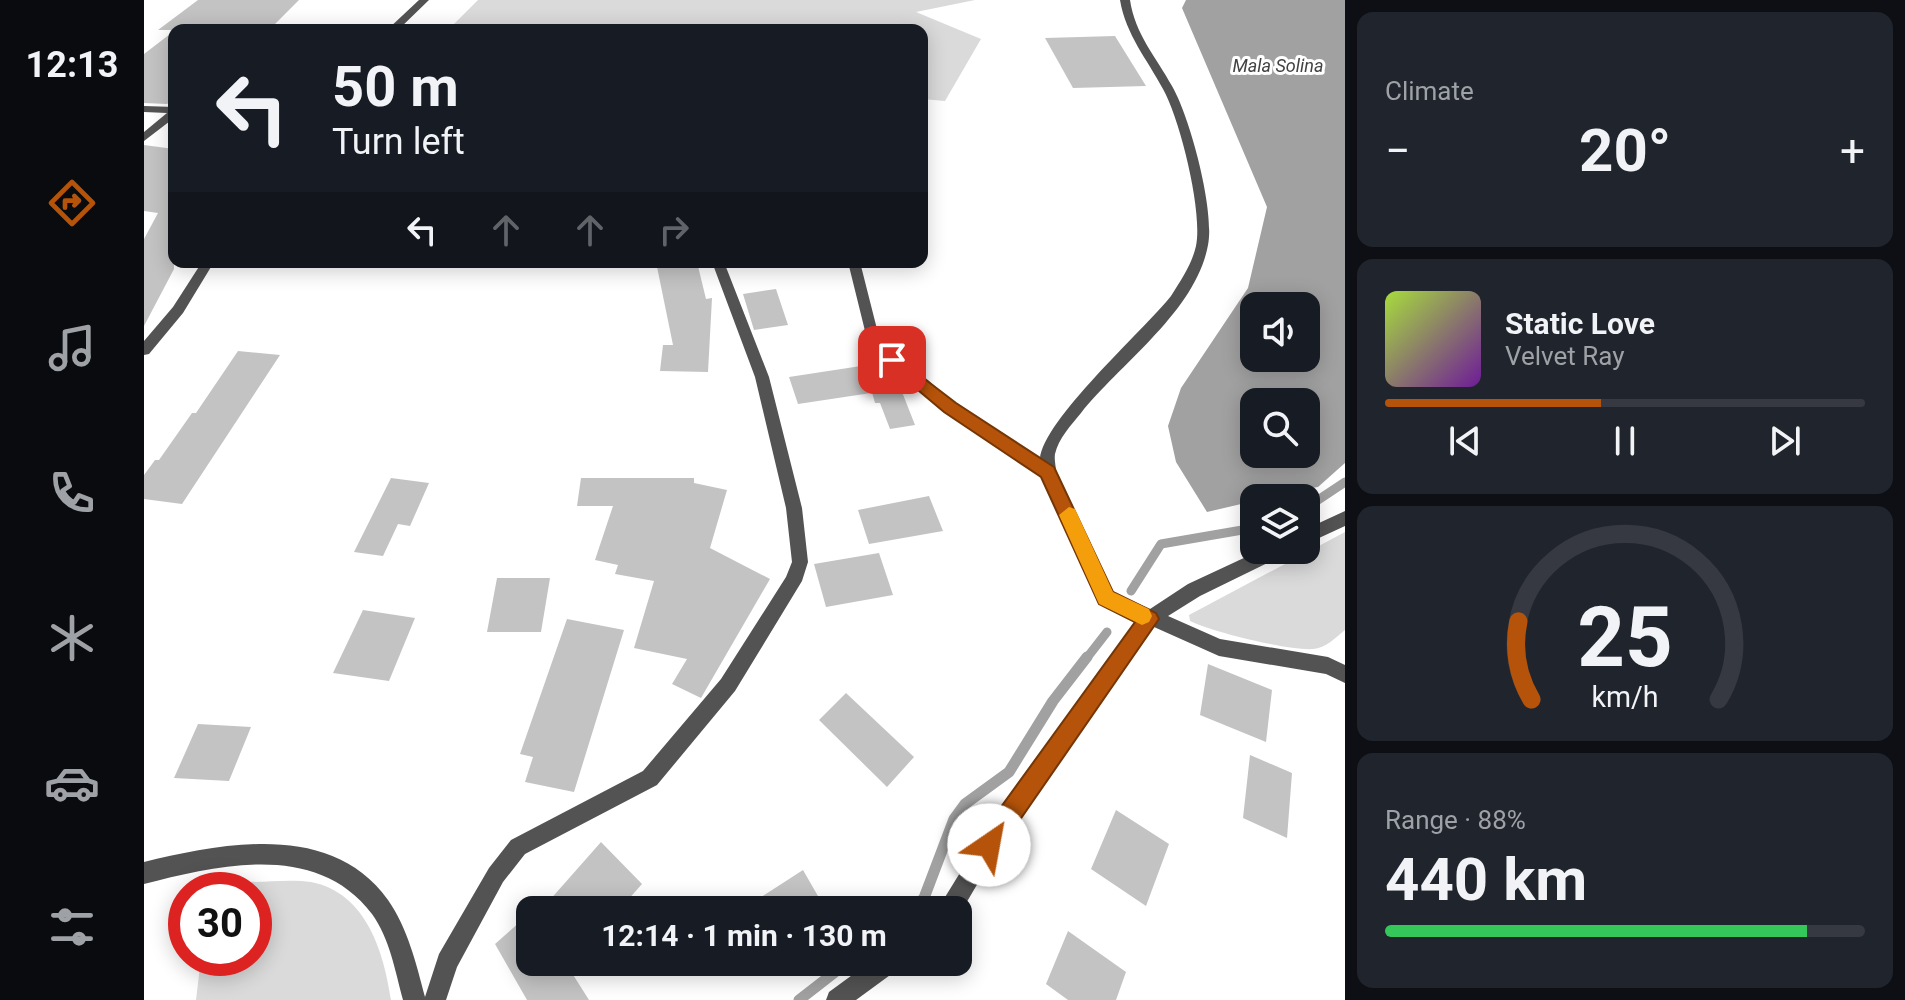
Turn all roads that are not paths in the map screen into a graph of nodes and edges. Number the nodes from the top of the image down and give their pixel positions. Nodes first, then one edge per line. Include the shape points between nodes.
1 (424, 0) edge
2 (1125, 0) edge
3 (398, 24) edge
4 (144, 109) edge
5 (168, 111) edge
6 (168, 116) edge
7 (144, 138) edge
8 (204, 268) edge
9 (720, 268) edge
10 (855, 268) edge
11 (144, 350) edge
12 (1048, 472) junction
13 (1345, 518) edge
14 (1320, 530) edge
15 (1249, 564) edge
16 (1149, 619) junction
17 (1345, 674) edge
18 (144, 873) edge
19 (958, 896) edge
20 (870, 976) edge
21 (414, 1000) edge
22 (435, 1000) edge
23 (837, 1000) edge

1 - 3 street
2 - 12 street via 1130,24 1173,97 1188,139 1203,242 1194,274 1047,451
4 - 5 street
6 - 7 street
8 - 11 street
9 - 22 street via 762,377 794,508 800,562 793,581 728,685 650,778 518,847 496,875 447,962
10 - 12 street via 873,339 950,408
12 - 16 street via 1106,598
13 - 14 street
15 - 16 street
16 - 17 street via 1219,647 1328,666
16 - 19 street via 1002,823
18 - 21 street via 238,855 284,853 321,861 362,884 393,927
20 - 23 street

